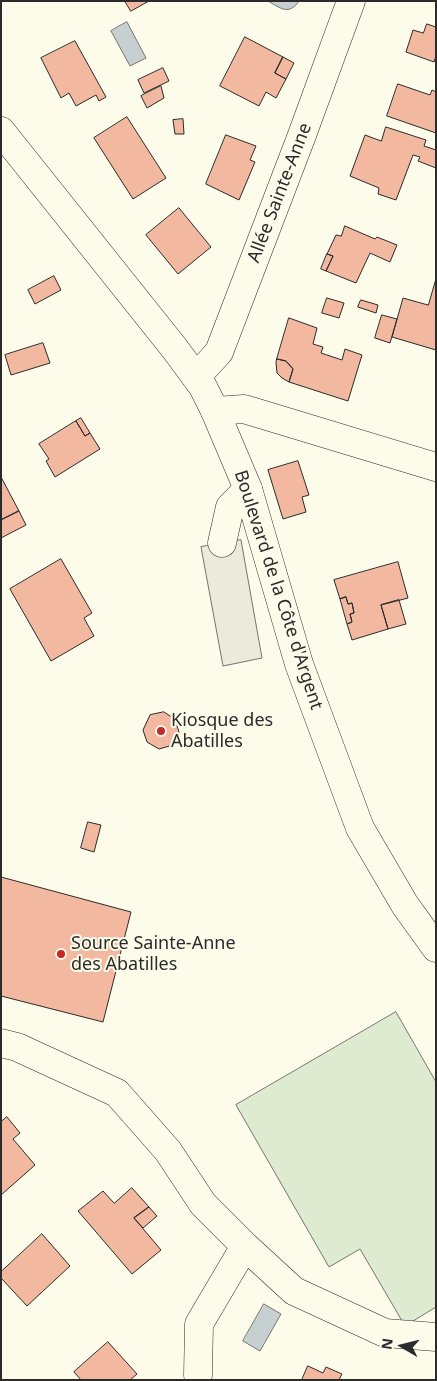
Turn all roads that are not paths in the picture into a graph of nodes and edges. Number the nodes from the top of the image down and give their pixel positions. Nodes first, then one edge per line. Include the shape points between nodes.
1 (351, 1) edge
2 (1, 131) edge
3 (196, 376) junction
4 (215, 411) junction
5 (436, 467) edge
6 (248, 489) junction
7 (222, 543) dead end
8 (436, 948) edge
9 (1, 1043) edge
10 (246, 1246) junction
11 (436, 1337) edge
12 (198, 1375) dead end

1 - 3 street, Allée Sainte-Anne via 219,352
2 - 3 street, Boulevard de la Côte d'Argent
3 - 4 street, Boulevard de la Côte d'Argent
4 - 5 street via 244,410
4 - 6 street, Boulevard de la Côte d'Argent
6 - 7 street via 230,507
6 - 8 street, Boulevard de la Côte d'Argent via 299,664 360,828 406,906
9 - 10 street via 17,1047 117,1093 168,1151 204,1204
10 - 11 street via 294,1291 385,1333
10 - 12 street via 199,1324

